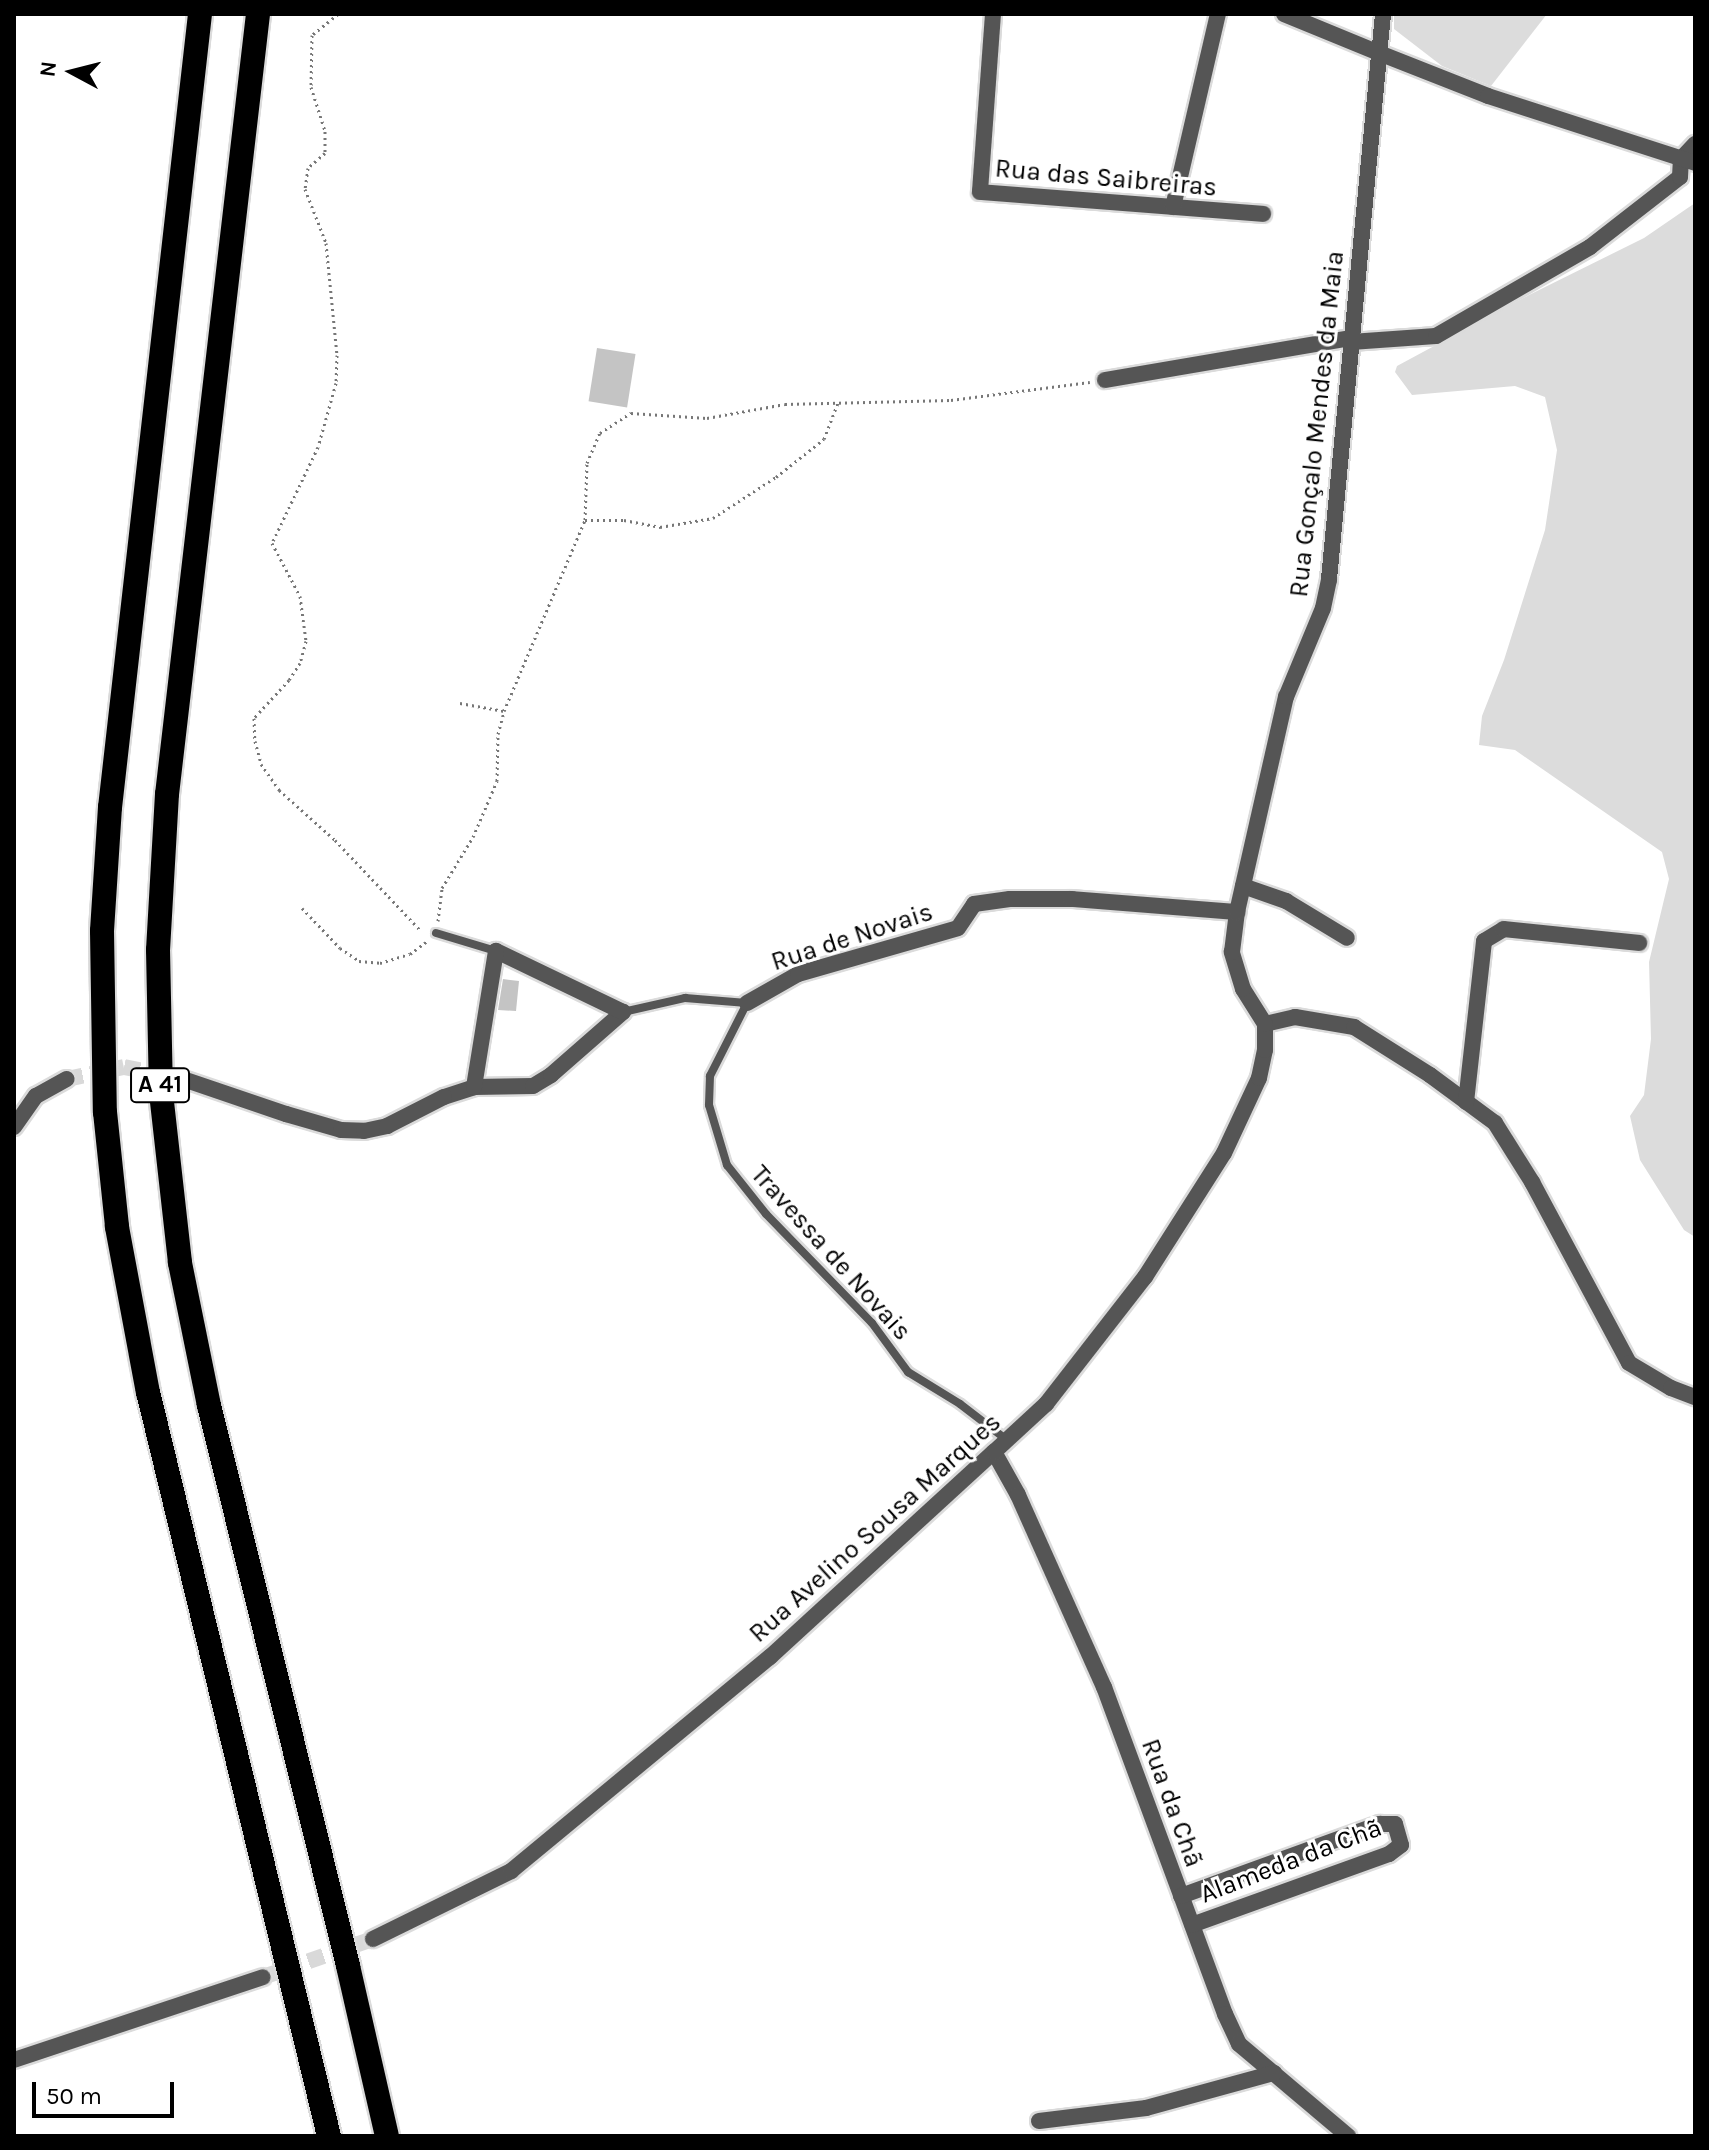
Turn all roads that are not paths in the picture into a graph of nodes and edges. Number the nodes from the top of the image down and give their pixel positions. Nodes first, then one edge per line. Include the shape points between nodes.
1 (200, 14) edge
2 (258, 14) edge
3 (993, 14) edge
4 (1218, 14) edge
5 (1284, 14) edge
6 (1383, 14) edge
7 (1379, 53) junction
8 (1695, 144) edge
9 (1688, 161) edge
10 (1173, 207) junction
11 (1263, 214) dead end
12 (1352, 340) junction
13 (1105, 380) road end
14 (1243, 886) junction
15 (1237, 912) junction
16 (433, 936) road end
17 (1347, 938) dead end
18 (1639, 943) dead end
19 (496, 951) junction
20 (747, 1003) junction
21 (623, 1012) junction
22 (1265, 1024) junction
23 (67, 1079) tunnel mouth
24 (183, 1079) tunnel mouth
25 (474, 1087) junction
26 (1466, 1102) junction
27 (14, 1127) edge
28 (1695, 1397) edge
29 (1000, 1446) junction
30 (1181, 1896) junction
31 (1192, 1925) junction
32 (373, 1939) tunnel mouth
33 (263, 1977) tunnel mouth
34 (14, 2060) edge
35 (1274, 2073) junction
36 (1039, 2121) dead end
37 (329, 2136) edge
38 (387, 2136) edge
39 (1348, 2136) edge

1 - 37 highway, A 41 via 110,807 101,947 105,1112 117,1227 142,1362
2 - 38 highway, A 41 via 167,794 158,950 160,1081 178,1250 209,1405
3 - 10 street, Rua das Saibreiras via 980,192
4 - 10 street
5 - 7 street
6 - 7 street, Rua Gonçalo Mendes da Maia
7 - 9 street via 1488,96
7 - 12 street, Rua Gonçalo Mendes da Maia
8 - 9 street
9 - 12 street via 1680,177 1590,247 1436,336
10 - 11 street, Rua das Saibreiras
12 - 13 street
12 - 14 street, Rua Gonçalo Mendes da Maia via 1323,608 1286,697
14 - 15 street, Rua Gonçalo Mendes da Maia
14 - 17 street via 1286,901
15 - 20 street, Rua de Novais via 1072,899 974,904 958,928 798,974
15 - 22 street, Rua Gonçalo Mendes da Maia via 1232,952 1243,989
16 - 19 lane
18 - 26 street via 1504,929 1484,941
19 - 21 street
19 - 25 street
20 - 21 lane via 685,998
20 - 29 lane, Travessa de Novais via 710,1076 709,1105 727,1165 766,1214 872,1323 908,1372 960,1404
21 - 25 street via 533,1086
22 - 26 street via 1295,1017 1354,1027
22 - 29 street, Rua Avelino Sousa Marques via 1259,1078 1224,1153 1145,1277 1046,1404
23 - 27 street via 36,1096
24 - 25 street via 341,1130 364,1131
26 - 28 street via 1495,1123 1532,1182 1629,1363
29 - 30 street, Rua da Chã via 1104,1687
29 - 32 street, Rua Avelino Sousa Marques via 770,1657 511,1871
30 - 31 street, Rua da Chã
30 - 31 street, Alameda da Chã via 1380,1824 1395,1824 1401,1845 1389,1854
31 - 35 street, Rua da Chã via 1239,2044
33 - 34 street
35 - 36 street via 1146,2108
35 - 39 street, Rua da Chã

